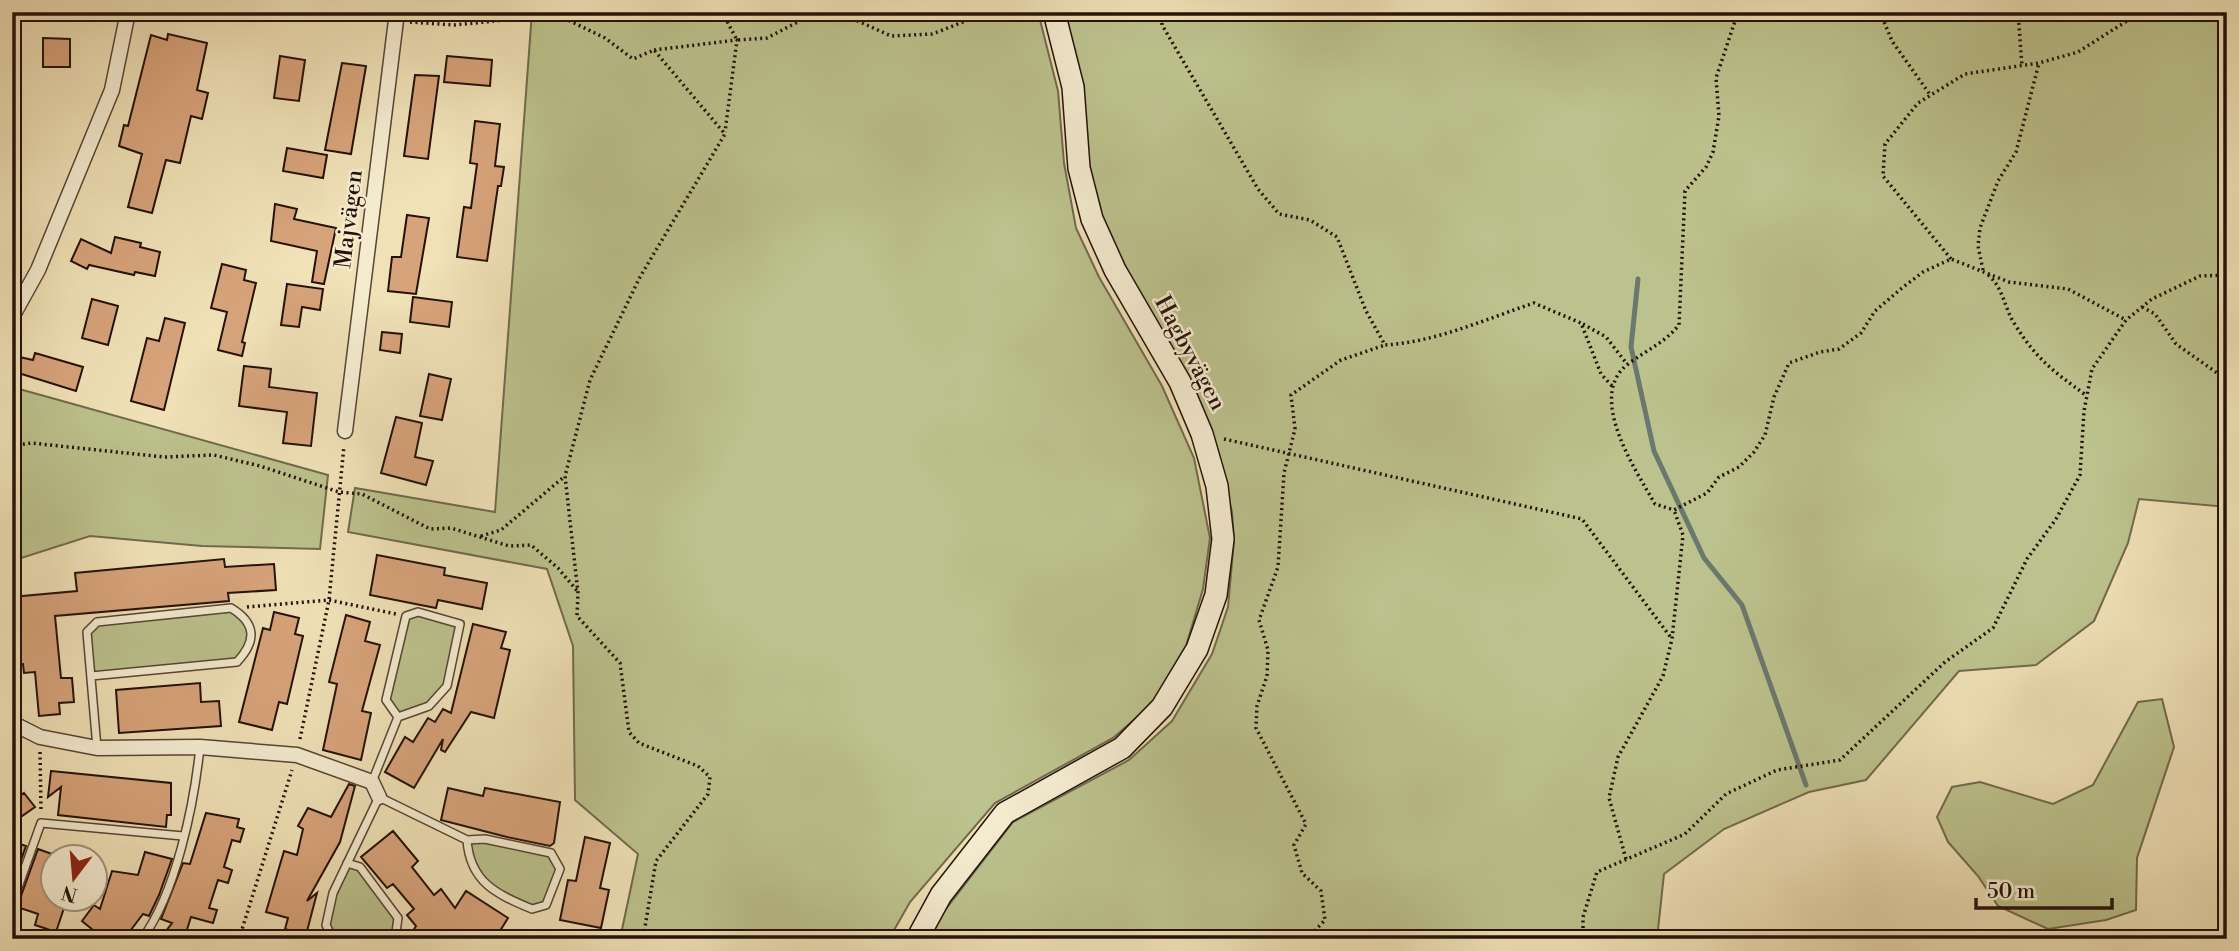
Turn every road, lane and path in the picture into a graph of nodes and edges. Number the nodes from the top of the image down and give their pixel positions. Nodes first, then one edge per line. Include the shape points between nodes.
1 (128, 12) edge
2 (272, 12) edge
3 (722, 12) edge
4 (989, 12) edge
5 (1054, 12) edge
6 (1161, 12) edge
7 (1738, 12) edge
8 (1880, 12) edge
9 (2018, 12) edge
10 (2141, 12) edge
11 (396, 17) edge
12 (737, 40) junction
13 (654, 50) junction
14 (2039, 63) junction
15 (2022, 66) junction
16 (1931, 96) junction
17 (724, 134) junction
18 (1951, 259) junction
19 (1983, 270) junction
20 (2227, 275) edge
21 (2142, 307) junction
22 (12, 317) edge
23 (2126, 320) junction
24 (1581, 323) junction
25 (1385, 345) junction
26 (1629, 363) junction
27 (2227, 380) edge
28 (1612, 386) junction
29 (2087, 396) junction
30 (345, 431) joint
31 (1202, 434) junction
32 (12, 446) edge
33 (565, 475) junction
34 (339, 492) junction
35 (1674, 510) junction
36 (479, 536) junction
37 (578, 593) junction
38 (328, 600) junction
39 (231, 608) junction
40 (406, 616) junction
41 (1672, 639) junction
42 (91, 676) junction
43 (398, 716) junction
44 (12, 723) edge
45 (40, 737) junction
46 (200, 747) junction
47 (97, 748) junction
48 (297, 755) junction
49 (372, 782) junction
50 (379, 797) junction
51 (41, 823) junction
52 (183, 836) junction
53 (467, 840) junction
54 (1626, 859) junction
55 (347, 863) junction
56 (12, 904) edge
57 (142, 939) edge
58 (239, 939) edge
59 (333, 939) edge
60 (391, 939) edge
61 (643, 939) edge
62 (917, 939) edge
63 (1307, 939) edge
64 (1583, 939) edge

1 - 22 street via 112,90 38,270
2 - 11 path
3 - 12 path
4 - 12 path via 932,34 891,36 838,12 811,15 767,38
5 - 31 street, Hagbyvägen via 1073,86 1079,168 1092,219 1115,270 1180,382
6 - 25 path via 1162,25 1258,189 1279,214 1310,220 1337,237 1366,311
7 - 26 path via 1716,78 1719,116 1713,152 1685,191 1679,325 1666,341
8 - 16 path via 1892,41
9 - 15 path
10 - 14 path via 2078,52
11 - 13 path via 454,25 566,19 605,38 633,59
11 - 30 street, Majvägen
12 - 13 path
12 - 17 path
13 - 17 path
14 - 15 path
14 - 19 path via 2017,152 1998,181 1980,228
15 - 16 path via 1965,74
16 - 18 path via 1918,103 1885,144 1883,176
17 - 33 path via 640,277 590,380
18 - 19 path
18 - 35 path via 1902,288 1875,312 1861,333 1839,349 1789,363 1765,435 1754,452 1719,477 1707,493
19 - 23 path via 2009,282 2068,289
19 - 29 path via 1993,279 2012,320 2043,364
20 - 21 path via 2200,276
21 - 23 path
21 - 27 path via 2155,314 2176,344
23 - 29 path via 2092,369
24 - 25 path via 1534,303 1405,344
24 - 26 path via 1606,337
24 - 28 path via 1601,374
25 - 63 path via 1341,360 1291,396 1295,429 1284,473 1278,567 1259,620 1268,650 1256,728 1306,824 1294,845 1302,873 1321,891 1325,920
26 - 28 path
28 - 35 path via 1609,402 1626,452 1655,504
29 - 54 path via 2080,475 2027,559 1993,628 1945,662 1840,760 1777,770 1726,794 1685,834
30 - 34 path
31 - 41 path via 1582,519
31 - 62 street, Hagbyvägen via 1217,486 1223,539 1216,595 1198,649 1162,708 1122,748 1005,813 941,895
32 - 34 path via 43,444 164,457 214,455
33 - 36 path via 501,530
33 - 37 path
34 - 36 path via 362,494 430,529 450,528
34 - 38 path
35 - 41 path via 1683,535
36 - 37 path via 509,546 531,545
37 - 61 path via 578,616 620,663 629,732 639,743 698,766 710,777 708,794 656,861
38 - 39 path
38 - 40 path
38 - 48 path
39 - 42 lane via 97,622 87,632
39 - 42 lane via 246,617 252,631 247,652 237,662
40 - 43 lane via 386,700
40 - 43 lane via 418,612 460,624 447,686 429,706
41 - 54 path via 1664,676 1618,757 1609,798
42 - 47 lane
43 - 49 lane
44 - 45 street
45 - 47 street
45 - 51 path
46 - 47 street
46 - 48 street
46 - 52 lane via 195,795
48 - 49 street
48 - 58 path
49 - 50 street
50 - 53 lane
50 - 55 lane
51 - 52 lane
51 - 56 lane
52 - 57 lane via 159,916
53 - 53 lane via 469,860 481,879 532,909 546,905 560,869 551,853 485,839
54 - 64 path via 1597,872 1583,917
55 - 59 lane via 333,893 326,925
55 - 60 lane via 360,867 398,918

